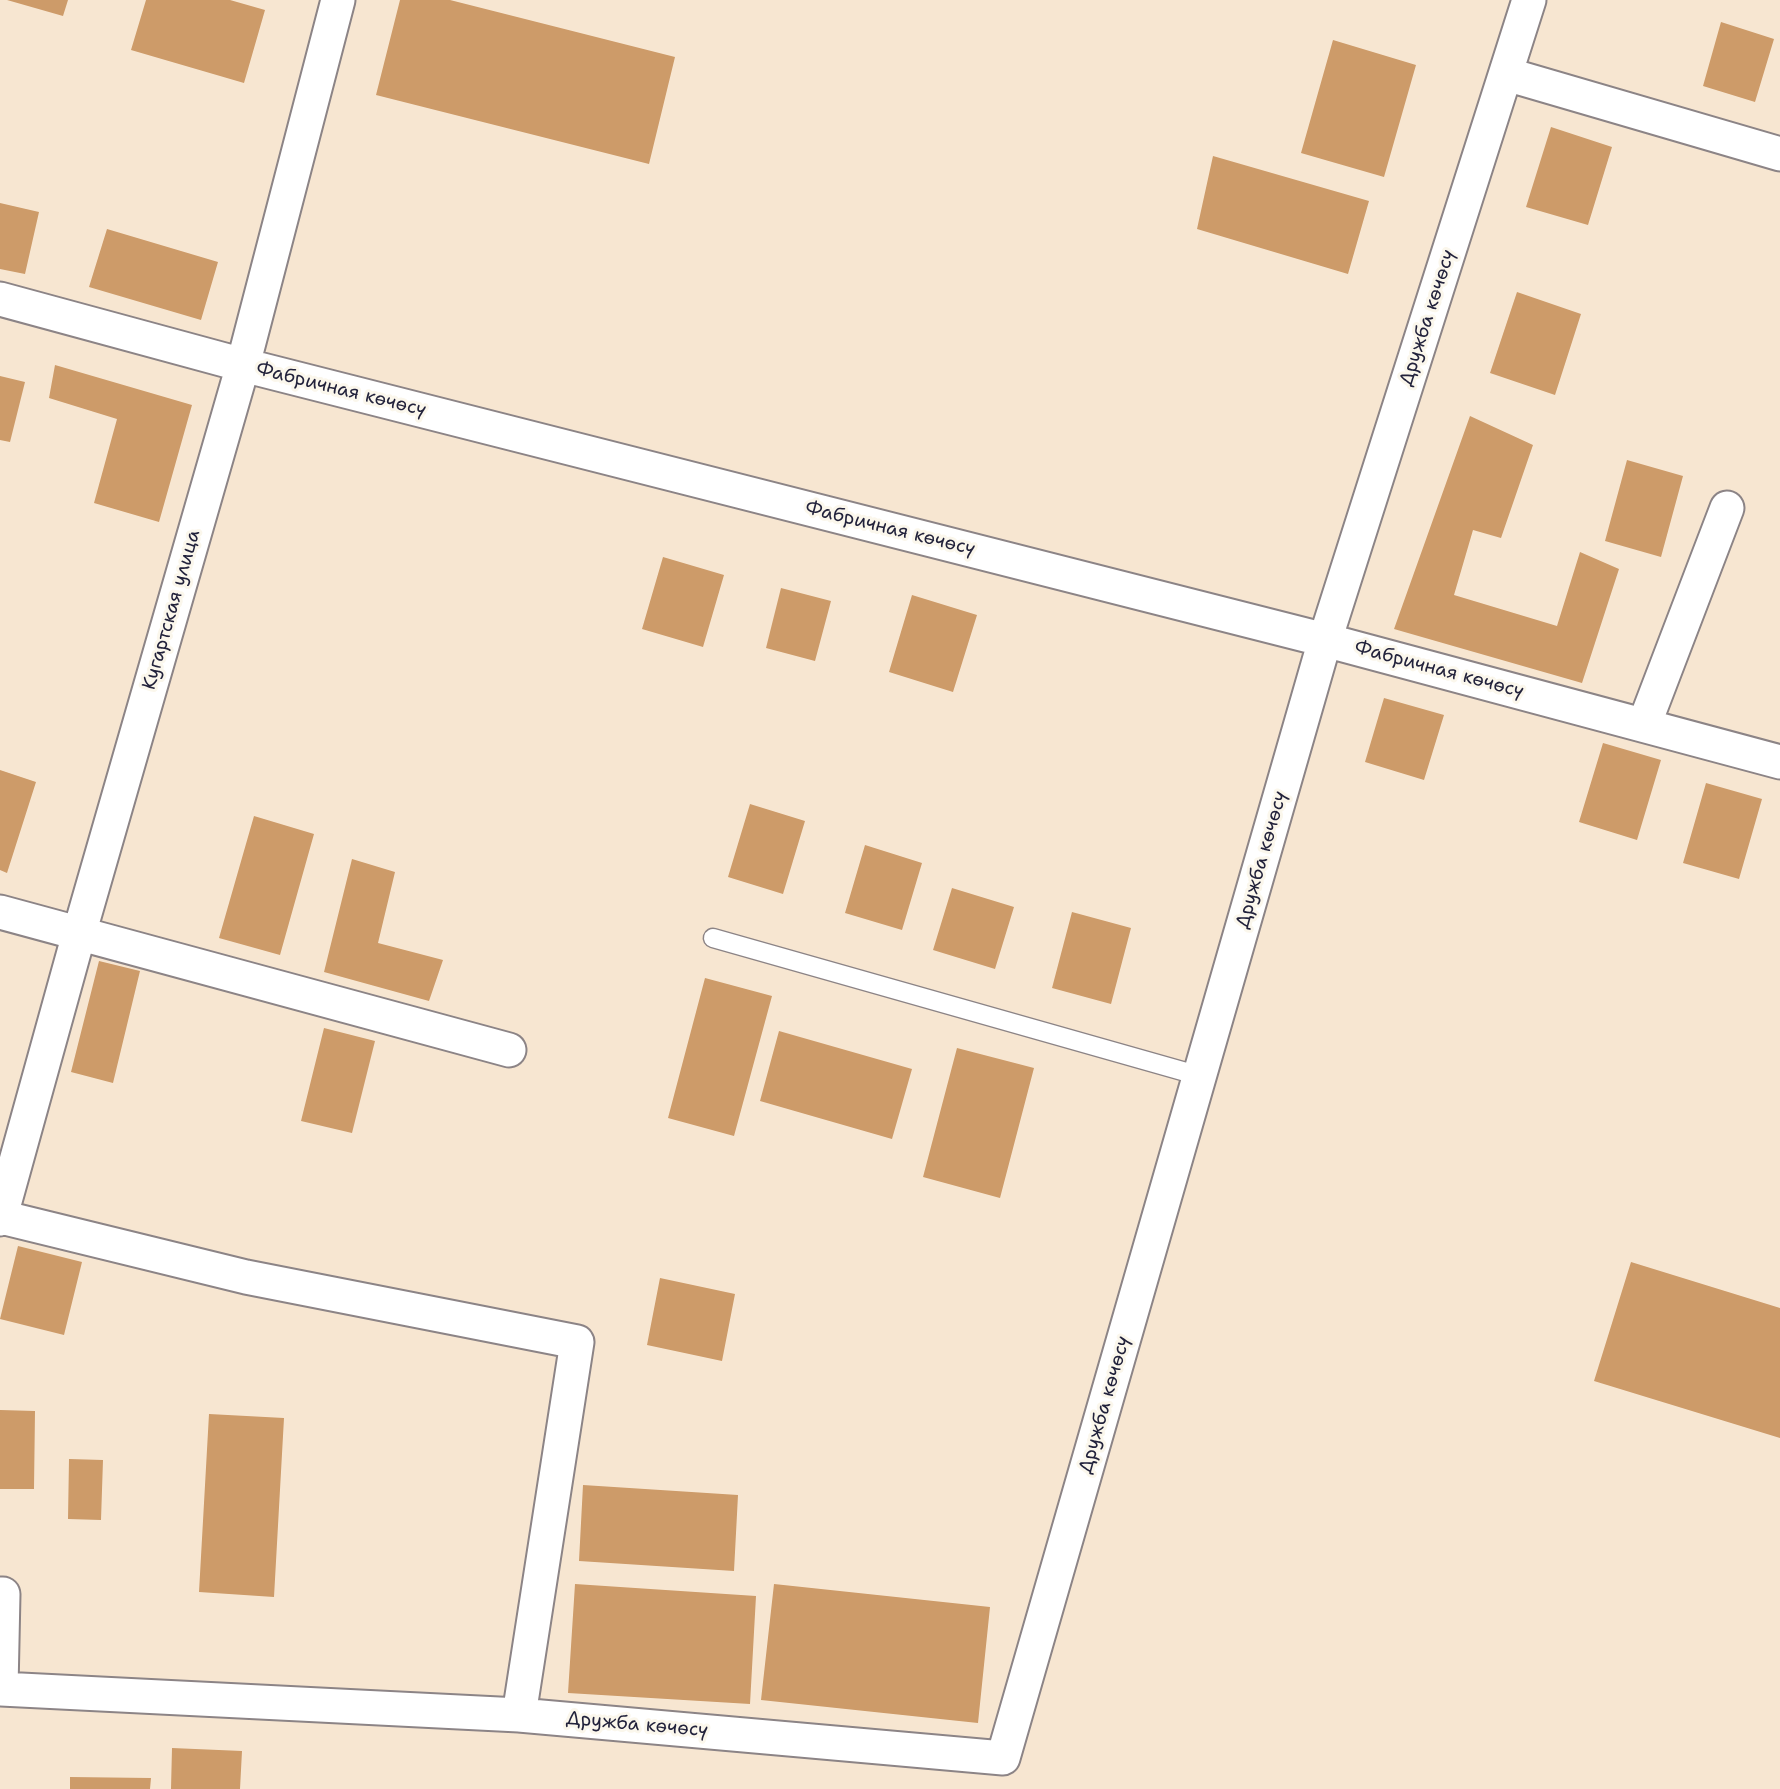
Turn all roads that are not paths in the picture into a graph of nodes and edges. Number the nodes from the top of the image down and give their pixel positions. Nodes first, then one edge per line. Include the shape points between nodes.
1 (338, 0) edge
2 (1529, 0) edge
3 (1506, 74) junction
4 (1780, 153) edge
5 (0, 299) edge
6 (243, 365) junction
7 (1727, 508) dead end
8 (1325, 640) junction
9 (1644, 725) junction
10 (1780, 762) edge
11 (0, 912) edge
12 (79, 934) junction
13 (713, 938) dead end
14 (509, 1050) dead end
15 (1200, 1076) junction
16 (0, 1218) edge
17 (1, 1594) edge
18 (1, 1689) edge
19 (0, 1705) edge
20 (519, 1715) junction

1 - 6 street, Кугартская улица
2 - 3 street, Дружба көчөсү
3 - 4 street
3 - 8 street, Дружба көчөсү
5 - 6 street, Фабричная көчөсү
6 - 8 street, Фабричная көчөсү
6 - 12 street, Кугартская улица
7 - 9 street
8 - 9 street, Фабричная көчөсү
8 - 15 street, Дружба көчөсү
9 - 10 street, Фабричная көчөсү
11 - 12 street
12 - 14 street
12 - 16 street, Кугартская улица
13 - 15 lane
15 - 20 street, Дружба көчөсү via 1003,1758
16 - 20 street via 246,1278 577,1342
17 - 18 street
18 - 19 street
18 - 20 street, Дружба көчөсү

